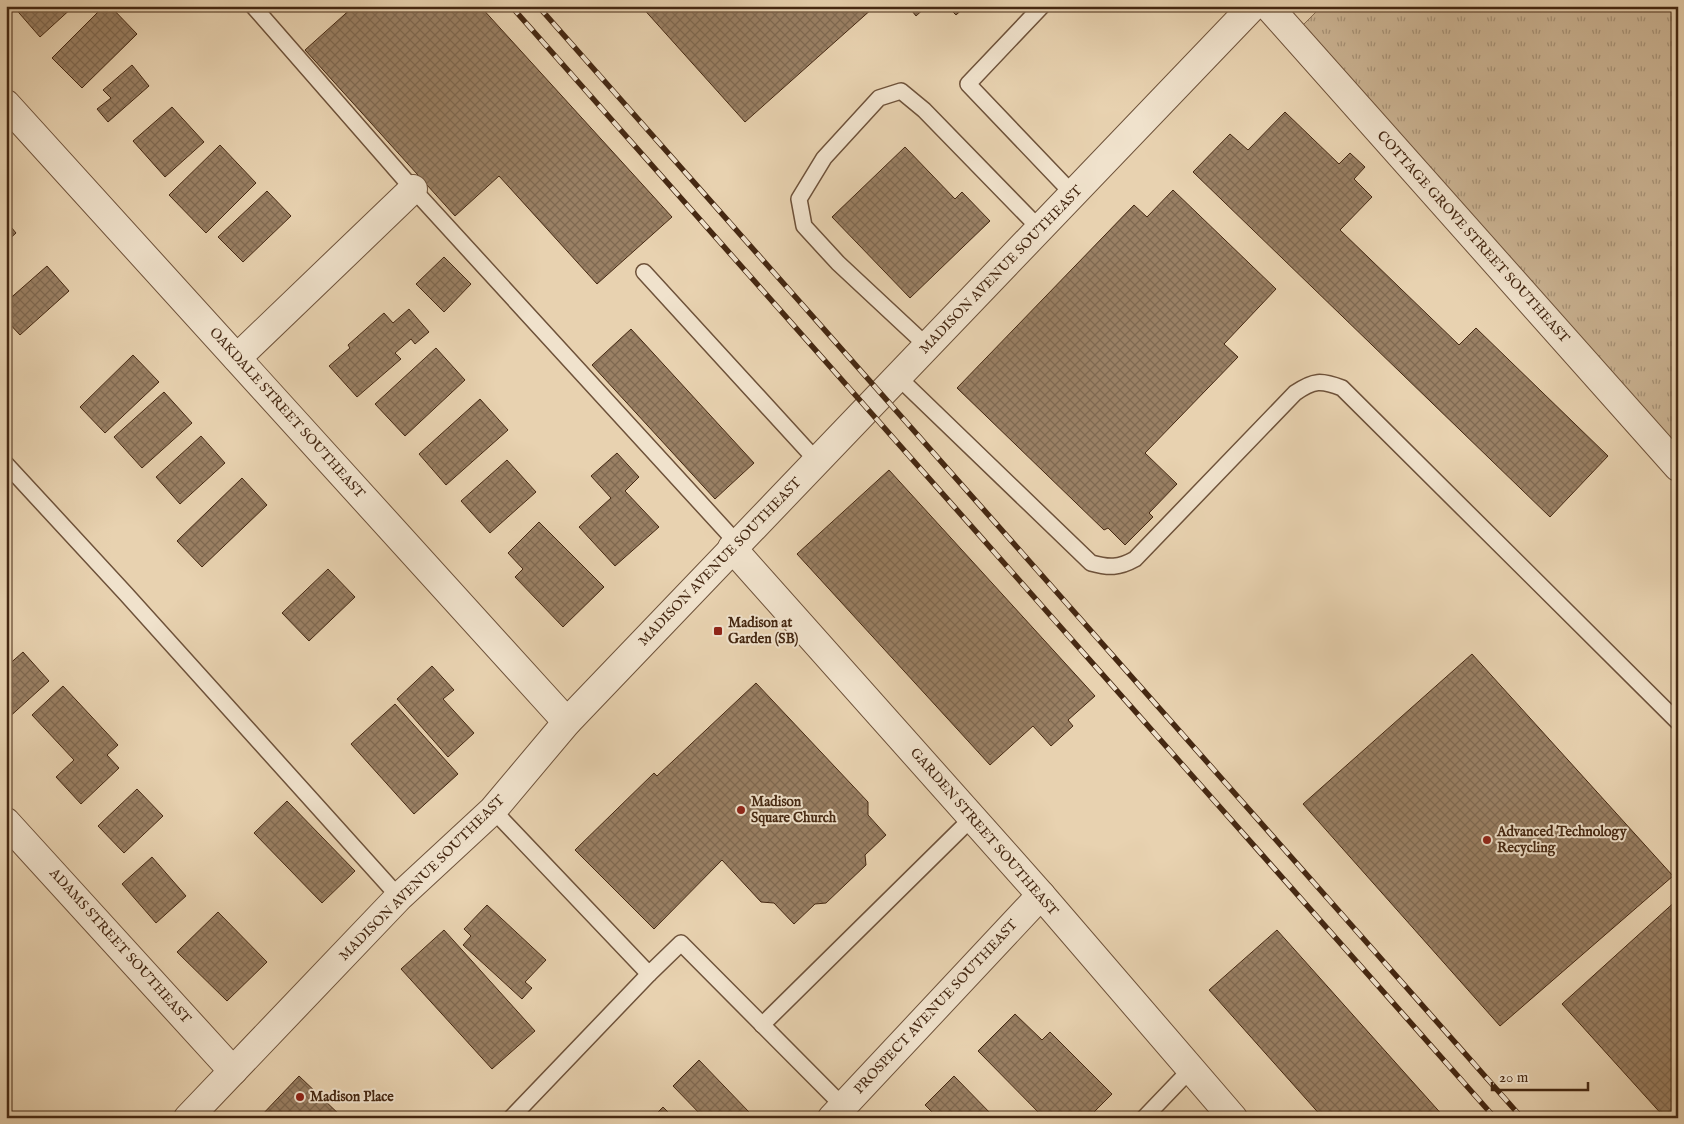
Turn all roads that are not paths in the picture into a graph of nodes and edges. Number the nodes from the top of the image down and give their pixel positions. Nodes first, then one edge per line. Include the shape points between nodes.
1 (253, 6) edge
2 (1042, 6) edge
3 (1268, 6) edge
4 (1244, 10) edge
5 (6, 104) edge
6 (413, 188) junction
7 (1073, 194) junction
8 (1040, 229) junction
9 (644, 272) dead end
10 (927, 346) junction
11 (237, 358) junction
12 (898, 377) junction
13 (817, 461) junction
14 (6, 464) edge
15 (1678, 467) edge
16 (735, 546) junction
17 (567, 722) junction
18 (1678, 722) edge
19 (493, 810) junction
20 (972, 818) junction
21 (6, 822) edge
22 (1041, 895) junction
23 (399, 897) junction
24 (649, 974) junction
25 (762, 1025) junction
26 (1191, 1069) junction
27 (233, 1071) junction
28 (838, 1112) edge
29 (188, 1118) edge
30 (511, 1118) edge
31 (1144, 1118) edge
32 (1233, 1118) edge

1 - 6 lane
2 - 7 lane via 968,84
3 - 15 street, COTTAGE GROVE STREET SOUTHEAST
4 - 7 street, MADISON AVENUE SOUTHEAST
5 - 11 street, OAKDALE STREET SOUTHEAST
6 - 11 street
6 - 16 lane
7 - 8 street, MADISON AVENUE SOUTHEAST
8 - 10 street, MADISON AVENUE SOUTHEAST
8 - 10 lane via 924,110 901,91 878,98 824,158 799,199 804,226 838,263
9 - 13 lane
10 - 12 street, MADISON AVENUE SOUTHEAST
11 - 17 street, OAKDALE STREET SOUTHEAST
12 - 13 street, MADISON AVENUE SOUTHEAST
12 - 18 lane via 1091,563 1110,568 1123,566 1135,559 1295,393 1308,384 1324,381 1342,388
13 - 16 street, MADISON AVENUE SOUTHEAST
14 - 23 lane
16 - 17 street, MADISON AVENUE SOUTHEAST
16 - 20 street, GARDEN STREET SOUTHEAST
17 - 19 street, MADISON AVENUE SOUTHEAST
19 - 23 street, MADISON AVENUE SOUTHEAST
19 - 24 lane
20 - 22 street, GARDEN STREET SOUTHEAST
20 - 25 lane
21 - 27 street, ADAMS STREET SOUTHEAST
22 - 26 street, GARDEN STREET SOUTHEAST
22 - 28 street, PROSPECT AVENUE SOUTHEAST
23 - 27 street, MADISON AVENUE SOUTHEAST
24 - 25 lane via 681,943
24 - 30 lane
25 - 28 lane
26 - 31 lane
26 - 32 street, GARDEN STREET SOUTHEAST
27 - 29 street, MADISON AVENUE SOUTHEAST

